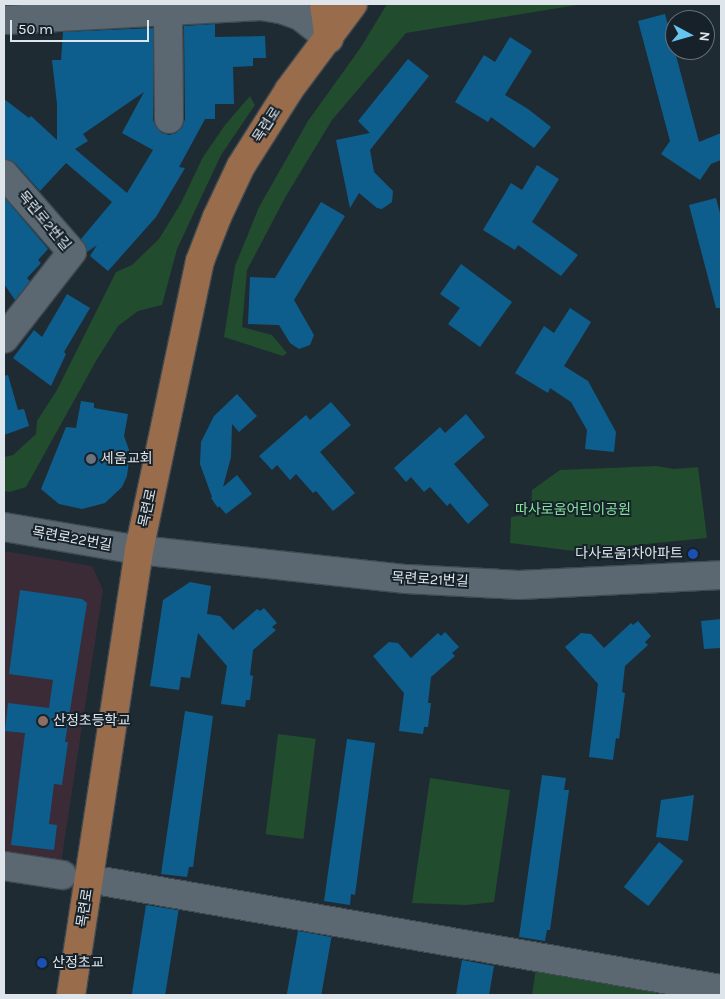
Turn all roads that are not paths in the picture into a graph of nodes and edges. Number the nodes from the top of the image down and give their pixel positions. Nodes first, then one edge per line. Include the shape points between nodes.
1 (324, 4) edge
2 (353, 4) edge
3 (168, 11) junction
4 (4, 20) edge
5 (329, 39) junction
6 (169, 119) dead end
7 (4, 174) edge
8 (4, 339) edge
9 (4, 527) edge
10 (140, 550) junction
11 (721, 575) edge
12 (4, 866) edge
13 (62, 875) dead end
14 (107, 882) dead end
15 (721, 989) edge
16 (71, 995) edge

1 - 5 main road
2 - 5 main road, 목련로
3 - 4 street
3 - 5 street via 261,6 281,8 300,16
3 - 6 street
5 - 10 main road, 목련로 via 290,90 241,166 200,261
7 - 8 street, 목련로2번길 via 72,252
9 - 10 street, 목련로22번길
10 - 11 street, 목련로21번길 via 340,574 519,585
10 - 16 main road, 목련로
12 - 13 street
14 - 15 street

